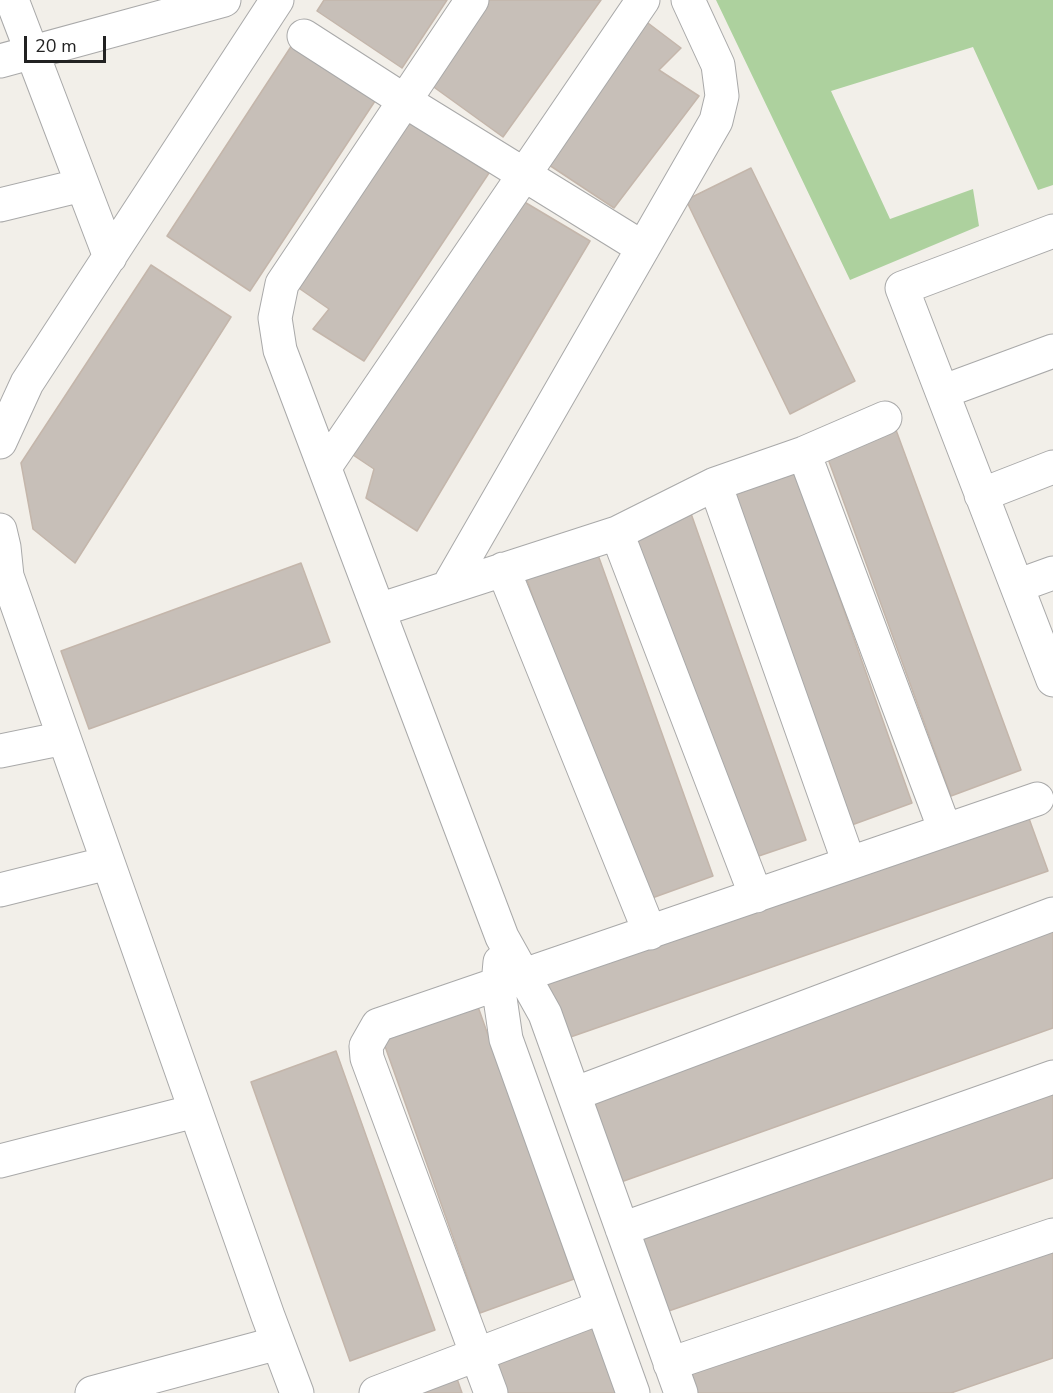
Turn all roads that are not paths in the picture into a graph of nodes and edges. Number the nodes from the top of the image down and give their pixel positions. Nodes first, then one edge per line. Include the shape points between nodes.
1 (12, 0) edge
2 (225, 0) edge
3 (277, 0) edge
4 (472, 0) edge
5 (644, 0) edge
6 (687, 0) edge
7 (304, 36) dead end
8 (32, 52) junction
9 (243, 53) junction
10 (0, 61) edge
11 (405, 101) junction
12 (524, 175) junction
13 (82, 185) junction
14 (0, 205) edge
15 (1053, 231) edge
16 (643, 248) junction
17 (110, 257) junction
18 (1053, 351) edge
19 (942, 392) junction
20 (885, 418) dead end
21 (0, 442) edge
22 (804, 453) junction
23 (324, 467) junction
24 (1053, 467) edge
25 (715, 484) junction
26 (981, 495) junction
27 (617, 533) junction
28 (1, 539) edge
29 (503, 569) junction
30 (1053, 573) edge
31 (1017, 586) junction
32 (448, 587) junction
33 (379, 610) junction
34 (1053, 681) edge
35 (64, 738) junction
36 (0, 751) edge
37 (1037, 799) dead end
38 (945, 830) junction
39 (108, 863) junction
40 (849, 863) junction
41 (0, 890) edge
42 (756, 896) junction
43 (1053, 914) edge
44 (650, 933) junction
45 (511, 980) junction
46 (1053, 1077) edge
47 (574, 1094) junction
48 (195, 1111) junction
49 (0, 1161) edge
50 (622, 1229) junction
51 (1053, 1235) edge
52 (602, 1307) junction
53 (278, 1343) junction
54 (477, 1355) junction
55 (676, 1378) edge
56 (92, 1393) edge
57 (297, 1393) edge
58 (376, 1393) edge
59 (491, 1393) edge
60 (633, 1393) edge

1 - 8 street
2 - 8 street
2 - 9 street
3 - 9 street
4 - 11 street
5 - 12 street
6 - 16 street via 718,65 722,96 716,122
7 - 11 street
8 - 10 street
8 - 13 street
9 - 17 street
11 - 12 street
11 - 23 street via 282,284 275,318 280,350
12 - 16 street
12 - 23 street
13 - 14 street
13 - 17 street
15 - 19 street via 902,288
16 - 32 street
17 - 21 street via 27,383
18 - 19 street
19 - 26 street
20 - 22 street
22 - 25 street
22 - 38 street
23 - 33 street
24 - 26 street
25 - 27 street
25 - 40 street
26 - 31 street
27 - 29 street
27 - 42 street
28 - 35 street via 7,576
29 - 32 street
29 - 44 street
30 - 31 street
31 - 34 street
32 - 33 street
33 - 45 street via 502,937
35 - 36 street
35 - 39 street
37 - 38 street
38 - 40 street
39 - 41 street
39 - 48 street
40 - 42 street
42 - 44 street
43 - 47 street
44 - 45 street
45 - 47 street via 546,1014
45 - 52 street via 506,1039
45 - 54 street via 378,1025 366,1046 367,1058
46 - 50 street
47 - 50 street
48 - 49 street
48 - 53 street
50 - 55 street
51 - 55 street
52 - 54 street
52 - 60 street
53 - 56 street
53 - 57 street
54 - 58 street
54 - 59 street

